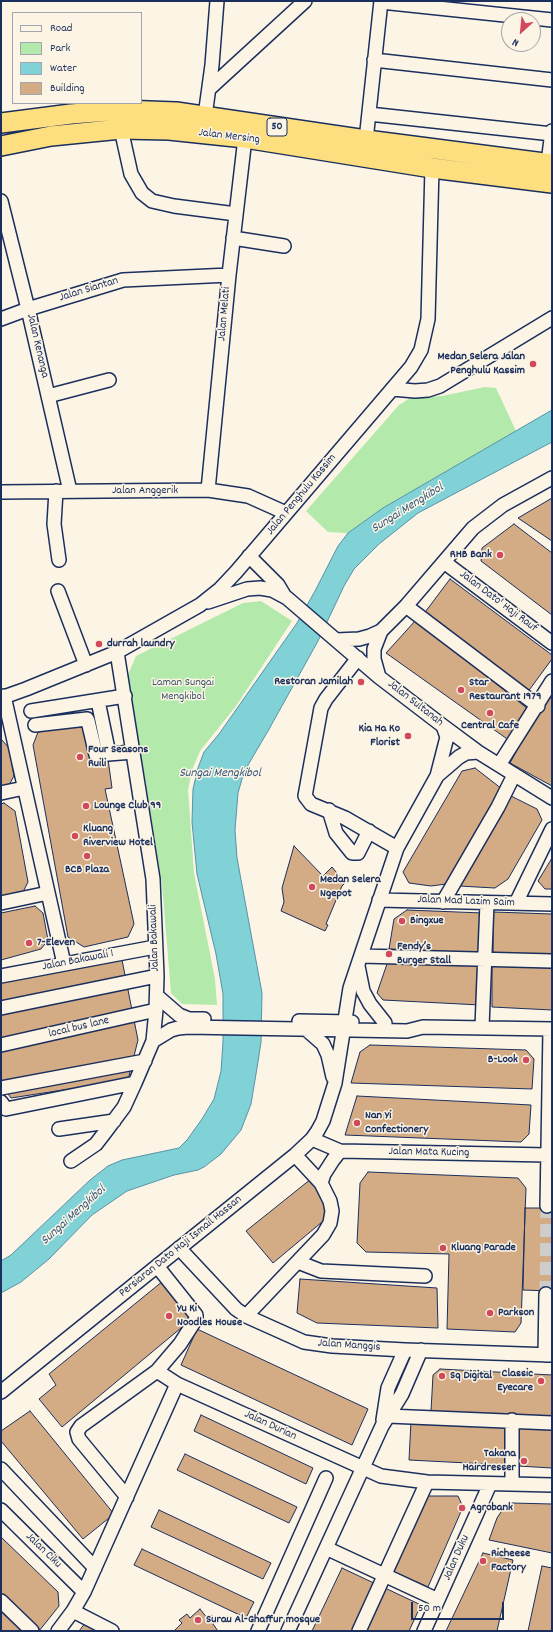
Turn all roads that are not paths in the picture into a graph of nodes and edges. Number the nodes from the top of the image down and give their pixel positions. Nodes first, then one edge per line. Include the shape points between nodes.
1 (217, 1) edge
2 (305, 1) edge
3 (381, 2) edge
4 (552, 20) edge
5 (374, 60) junction
6 (552, 80) edge
7 (209, 89) junction
8 (369, 114) junction
9 (205, 116) junction
10 (1, 124) edge
11 (121, 129) junction
12 (552, 133) edge
13 (244, 138) junction
14 (366, 140) junction
15 (1, 146) edge
16 (550, 163) edge
17 (432, 168) junction
18 (552, 183) edge
19 (1, 201) edge
20 (236, 214) junction
21 (233, 238) junction
22 (284, 246) dead end
23 (229, 275) junction
24 (28, 309) junction
25 (552, 318) edge
26 (1, 319) edge
27 (109, 380) dead end
28 (392, 389) junction
29 (48, 396) junction
30 (552, 478) edge
31 (208, 490) junction
32 (56, 491) junction
33 (70, 491) junction
34 (1, 492) edge
35 (286, 513) junction
36 (250, 556) junction
37 (59, 560) dead end
38 (444, 562) junction
39 (58, 590) dead end
40 (287, 598) junction
41 (200, 605) junction
42 (406, 606) junction
43 (381, 631) junction
44 (336, 640) junction
45 (552, 643) edge
46 (117, 652) junction
47 (358, 658) junction
48 (86, 665) junction
49 (379, 677) junction
50 (552, 681) edge
51 (26, 689) junction
52 (125, 696) junction
53 (3, 697) edge
54 (98, 701) junction
55 (538, 706) junction
56 (31, 711) junction
57 (443, 726) junction
58 (6, 728) edge
59 (133, 752) junction
60 (478, 752) junction
61 (109, 754) junction
62 (499, 765) junction
63 (514, 775) junction
64 (437, 776) junction
65 (24, 788) junction
66 (1, 793) edge
67 (552, 798) edge
68 (329, 810) junction
69 (552, 829) edge
70 (369, 831) junction
71 (397, 848) junction
72 (48, 893) junction
73 (379, 900) junction
74 (443, 902) junction
75 (1, 903) edge
76 (487, 903) junction
77 (516, 903) junction
78 (552, 904) edge
79 (155, 946) junction
80 (484, 959) junction
81 (359, 960) junction
82 (552, 961) edge
83 (64, 964) junction
84 (1, 976) edge
85 (157, 976) junction
86 (157, 996) junction
87 (1, 1008) edge
88 (156, 1010) junction
89 (189, 1023) junction
90 (385, 1023) junction
91 (343, 1026) junction
92 (302, 1027) junction
93 (482, 1027) junction
94 (423, 1028) junction
95 (551, 1029) edge
96 (154, 1041) junction
97 (1, 1045) edge
98 (145, 1061) junction
99 (135, 1083) junction
100 (335, 1083) junction
101 (1, 1088) edge
102 (550, 1101) edge
103 (3, 1107) edge
104 (114, 1121) junction
105 (59, 1129) dead end
106 (312, 1139) junction
107 (340, 1151) junction
108 (295, 1155) junction
109 (548, 1155) junction
110 (71, 1161) dead end
111 (321, 1183) junction
112 (547, 1206) tunnel mouth
113 (179, 1248) junction
114 (298, 1262) junction
115 (157, 1266) junction
116 (425, 1276) dead end
117 (546, 1294) tunnel mouth
118 (246, 1316) junction
119 (405, 1350) junction
120 (421, 1350) junction
121 (549, 1355) edge
122 (157, 1371) junction
123 (177, 1384) junction
124 (1, 1392) edge
125 (512, 1420) junction
126 (385, 1421) junction
127 (552, 1423) edge
128 (362, 1468) junction
129 (1, 1469) edge
130 (326, 1478) dead end
131 (427, 1482) junction
132 (490, 1484) junction
133 (512, 1484) junction
134 (552, 1485) edge
135 (127, 1497) junction
136 (1, 1510) edge
137 (326, 1548) junction
138 (95, 1568) junction
139 (384, 1575) junction
140 (84, 1592) junction
141 (438, 1600) junction
142 (1, 1601) edge
143 (73, 1612) junction
144 (32, 1631) edge
145 (58, 1631) edge
146 (112, 1631) edge
147 (258, 1631) edge
148 (288, 1631) edge
149 (359, 1631) edge
150 (424, 1631) edge

1 - 7 street
2 - 7 street
3 - 4 street
3 - 5 street
5 - 6 street
5 - 8 street
7 - 9 street
8 - 12 street
8 - 14 street
9 - 10 highway, Jalan Mersing / 50 via 122,110 70,114
9 - 14 highway, Jalan Mersing / 50
11 - 13 highway, Jalan Mersing / 50 via 169,130
11 - 15 highway, Jalan Mersing / 50 via 51,136
11 - 20 street via 131,174 142,193 152,201
12 - 16 street
13 - 17 highway, Jalan Mersing / 50
13 - 20 street, Jalan Melati
14 - 16 highway, Jalan Mersing / 50
17 - 18 highway, Jalan Mersing / 50
17 - 28 street, Jalan Penghulu Kassim via 428,319 421,350 411,367
19 - 24 street, Jalan Kenanga
20 - 21 street, Jalan Melati
21 - 22 street
21 - 23 street, Jalan Melati
23 - 24 street, Jalan Siantan via 123,280
23 - 31 street, Jalan Melati
24 - 26 street, Jalan Siantan
24 - 29 street, Jalan Kenanga
25 - 28 street via 440,386 415,391
27 - 29 street
28 - 35 street, Jalan Penghulu Kassim
29 - 33 street, Jalan Kenanga
30 - 38 street via 503,505 473,528
31 - 33 street, Jalan Anggerik
31 - 35 street, Jalan Anggerik via 248,496
32 - 33 street, Jalan Anggerik
32 - 34 street, Jalan Anggerik
32 - 37 street via 54,524
35 - 36 street, Jalan Penghulu Kassim
36 - 40 street, Jalan Sultanah
36 - 41 street, Jalan Penghulu Kassim via 227,582
38 - 42 street
38 - 45 street, Jalan Dato' Haji Rauf
39 - 48 street
40 - 41 street, Jalan Sultanah via 272,590 260,588 248,589
40 - 44 street, Jalan Sultanah
41 - 46 street, Jalan Penghulu Kassim
42 - 43 street
42 - 55 street
43 - 44 street via 359,639
43 - 49 street via 374,648
44 - 47 street, Jalan Sultanah
46 - 48 street, Jalan Penghulu Kassim
46 - 52 street, Jalan Bakawali
47 - 49 street, Jalan Sultanah
47 - 68 street via 321,708 305,796 311,804
48 - 51 street, Jalan Penghulu Kassim
49 - 57 street, Jalan Sultanah
50 - 55 street
51 - 53 street, Jalan Penghulu Kassim
51 - 56 street
52 - 54 street
52 - 59 street, Jalan Bakawali
53 - 58 street
54 - 56 street
54 - 61 street
55 - 62 street
56 - 61 street via 36,728 87,719 96,755
57 - 60 street, Jalan Sultanah
57 - 64 street via 447,737
58 - 65 street
59 - 61 street
59 - 79 street, Jalan Bakawali via 153,878
60 - 62 street, Jalan Sultanah
60 - 64 street via 466,753 459,757
62 - 63 street, Jalan Sultanah
63 - 67 street, Jalan Sultanah
63 - 74 street
64 - 71 street, Persiaran Dato Haji Ismail Hassan
65 - 66 street
65 - 72 street
68 - 70 street
68 - 70 street via 336,833 352,853 358,853
69 - 77 street
70 - 71 street
71 - 73 street, Persiaran Dato Haji Ismail Hassan
72 - 75 street
72 - 83 street
73 - 74 street, Jalan Mad Lazim Saim
73 - 81 street, Persiaran Dato Haji Ismail Hassan
74 - 76 street, Jalan Mad Lazim Saim
76 - 77 street, Jalan Mad Lazim Saim
76 - 80 street
77 - 78 street, Jalan Mad Lazim Saim
79 - 83 street, Jalan Bakawali 1
79 - 85 street, Jalan Bakawali
80 - 81 street
80 - 82 street
80 - 93 street
81 - 90 street via 363,991
81 - 91 street, Persiaran Dato Haji Ismail Hassan via 350,988
83 - 84 street, Jalan Bakawali 1
85 - 86 street, Jalan Bakawali
85 - 87 street
86 - 88 street, Jalan Bakawali
86 - 89 street
88 - 96 street, Jalan Bakawali
88 - 97 street, local bus lane
89 - 92 street
89 - 96 street via 171,1030
90 - 91 street
90 - 94 street via 409,1023
91 - 92 street
91 - 94 street via 407,1032
91 - 100 street, Persiaran Dato Haji Ismail Hassan
92 - 100 street via 323,1044
93 - 94 street
93 - 95 street
95 - 102 street
96 - 98 street, Jalan Bakawali
98 - 99 street, Jalan Bakawali
98 - 101 street
99 - 103 street
99 - 104 street, Jalan Bakawali
100 - 106 street, Persiaran Dato Haji Ismail Hassan via 323,1121
102 - 109 street
104 - 105 street
104 - 110 street, Jalan Bakawali via 96,1144
106 - 107 street, Jalan Mata Kucing
106 - 108 street, Persiaran Dato Haji Ismail Hassan
107 - 109 street, Jalan Mata Kucing
107 - 111 street via 324,1174
108 - 111 street
108 - 113 street, Persiaran Dato Haji Ismail Hassan
109 - 112 street
111 - 114 street via 331,1206 330,1223
113 - 115 street, Persiaran Dato Haji Ismail Hassan
113 - 118 street, Jalan Manggis via 236,1309
114 - 116 street via 321,1270
114 - 118 street
115 - 122 street via 196,1315 196,1319 180,1344
115 - 124 street, Persiaran Dato Haji Ismail Hassan
117 - 121 street
118 - 119 street, Jalan Manggis via 304,1342
119 - 120 street, Jalan Manggis
119 - 126 street via 388,1388
120 - 121 street, Jalan Manggis
120 - 126 street via 402,1394
122 - 123 street, Jalan Durian
122 - 135 street via 81,1426 77,1432 79,1439
123 - 128 street, Jalan Durian
123 - 135 street
125 - 126 street
125 - 127 street
125 - 133 street
126 - 128 street
128 - 131 street via 382,1476
128 - 137 street
129 - 138 street
130 - 147 street
131 - 132 street
131 - 139 street
132 - 133 street
132 - 141 street, Jalan Duku
133 - 134 street
135 - 138 street
136 - 140 street, Jalan Ciku
137 - 139 street
137 - 148 street
138 - 140 street
139 - 141 street
139 - 149 street
140 - 143 street
141 - 150 street, Jalan Duku
142 - 144 street
143 - 145 street
143 - 146 street

